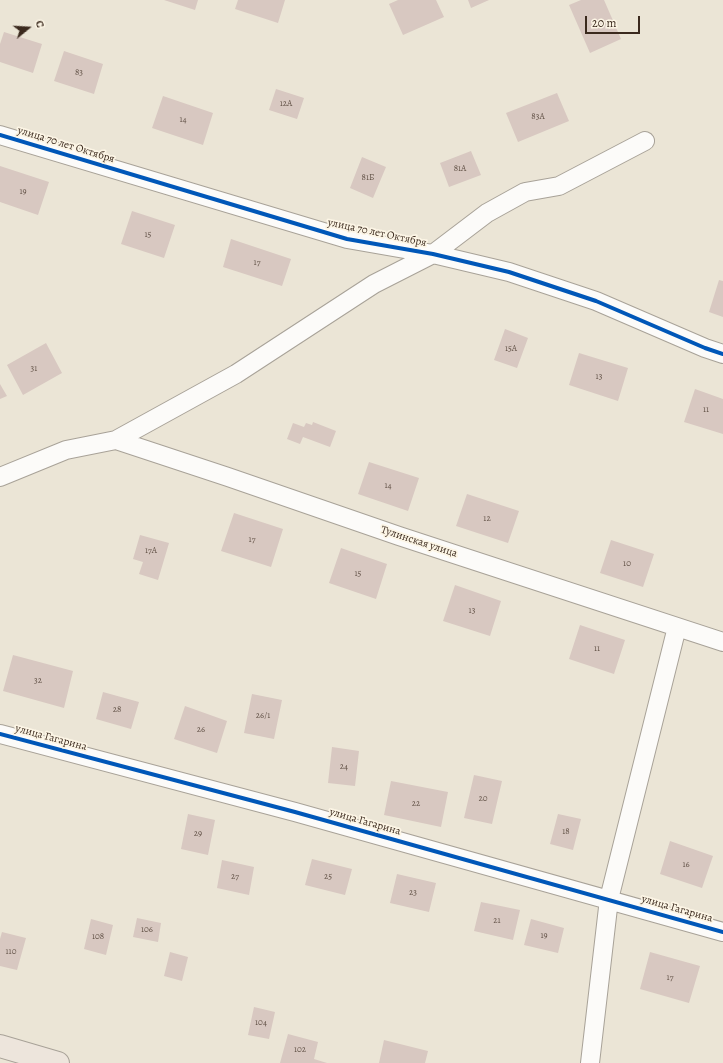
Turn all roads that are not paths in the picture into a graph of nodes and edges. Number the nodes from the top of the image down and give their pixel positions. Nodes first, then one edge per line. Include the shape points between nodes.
1 (0, 135) edge
2 (645, 141) dead end
3 (433, 254) junction
4 (723, 354) edge
5 (116, 440) junction
6 (0, 477) edge
7 (677, 627) junction
8 (723, 642) edge
9 (0, 734) edge
10 (609, 899) junction
11 (723, 932) edge
12 (2, 1051) edge
13 (58, 1063) edge
14 (590, 1063) edge

1 - 3 street, улица 70 лет Октября via 347,239
2 - 3 street via 559,186 525,192 487,213
3 - 4 street, улица 70 лет Октября via 509,272 596,301
3 - 5 street via 374,284 236,374
5 - 6 street via 66,450
5 - 7 street, Тулинская улица
7 - 8 street, Тулинская улица
7 - 10 street
9 - 10 street, улица Гагарина
10 - 11 street, улица Гагарина
10 - 14 street
12 - 13 main road

